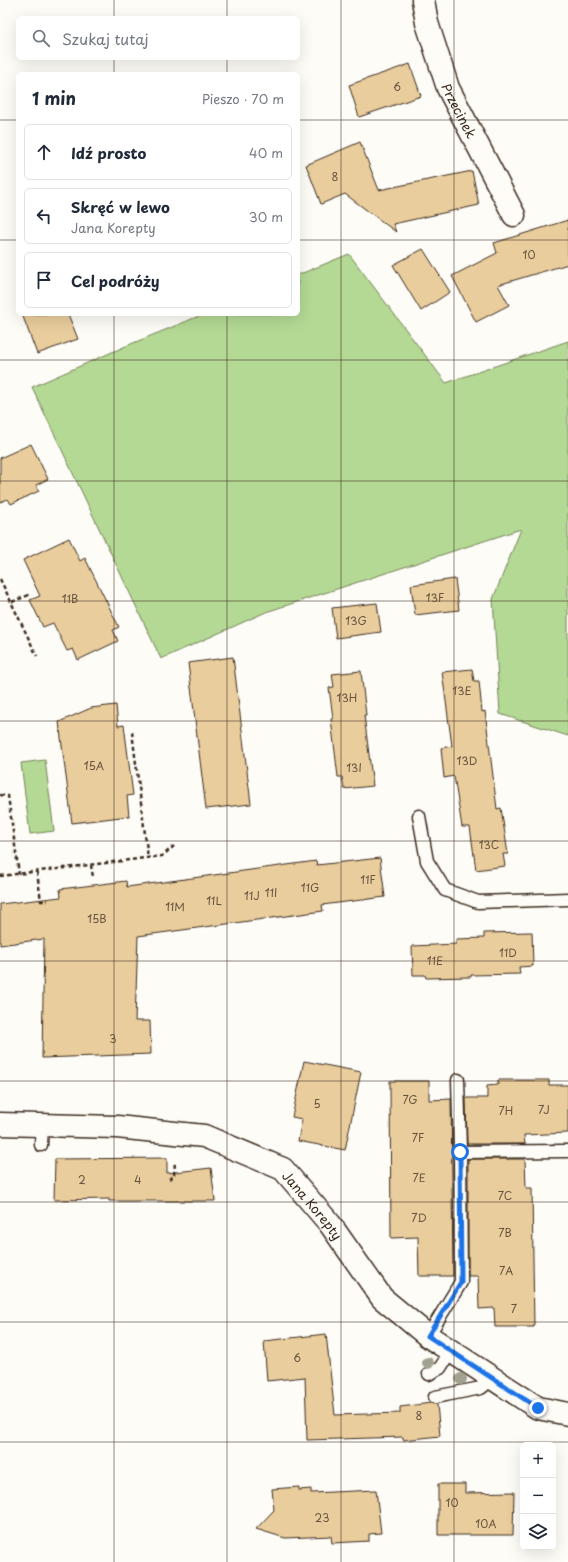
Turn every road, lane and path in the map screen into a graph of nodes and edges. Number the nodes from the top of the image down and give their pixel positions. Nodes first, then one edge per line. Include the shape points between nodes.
1 (423, 0) edge
2 (514, 215) dead end
3 (0, 579) edge
4 (31, 594) dead end
5 (12, 602) junction
6 (37, 656) dead end
7 (132, 732) dead end
8 (0, 795) edge
9 (419, 816) dead end
10 (174, 846) dead end
11 (148, 858) junction
12 (91, 865) junction
13 (36, 872) junction
14 (19, 874) junction
15 (0, 876) edge
16 (93, 877) dead end
17 (568, 899) edge
18 (48, 901) dead end
19 (458, 1080) dead end
20 (0, 1124) edge
21 (568, 1151) edge
22 (460, 1152) junction
23 (175, 1155) dead end
24 (168, 1179) dead end
25 (428, 1336) junction
26 (451, 1351) junction
27 (429, 1374) dead end
28 (493, 1378) junction
29 (435, 1397) dead end
30 (568, 1414) edge

1 - 2 street, Przecinek via 427,23 448,88
3 - 5 path
4 - 5 path
5 - 6 path
7 - 11 path
8 - 14 path via 8,796
9 - 17 lane via 427,861 445,890 478,902
10 - 11 path via 162,856
11 - 12 path
12 - 13 path
12 - 16 path
13 - 14 path
13 - 18 path via 41,901
14 - 15 path
19 - 22 lane
20 - 25 street, Jana Korepty via 42,1135 117,1127 204,1136 283,1170 330,1224 382,1298
21 - 22 lane
22 - 25 lane via 461,1282
23 - 24 path via 174,1176
25 - 26 street, Jana Korepty
26 - 27 lane via 440,1368
26 - 28 street, Jana Korepty
28 - 29 lane via 481,1388
28 - 30 street, Jana Korepty via 538,1408

